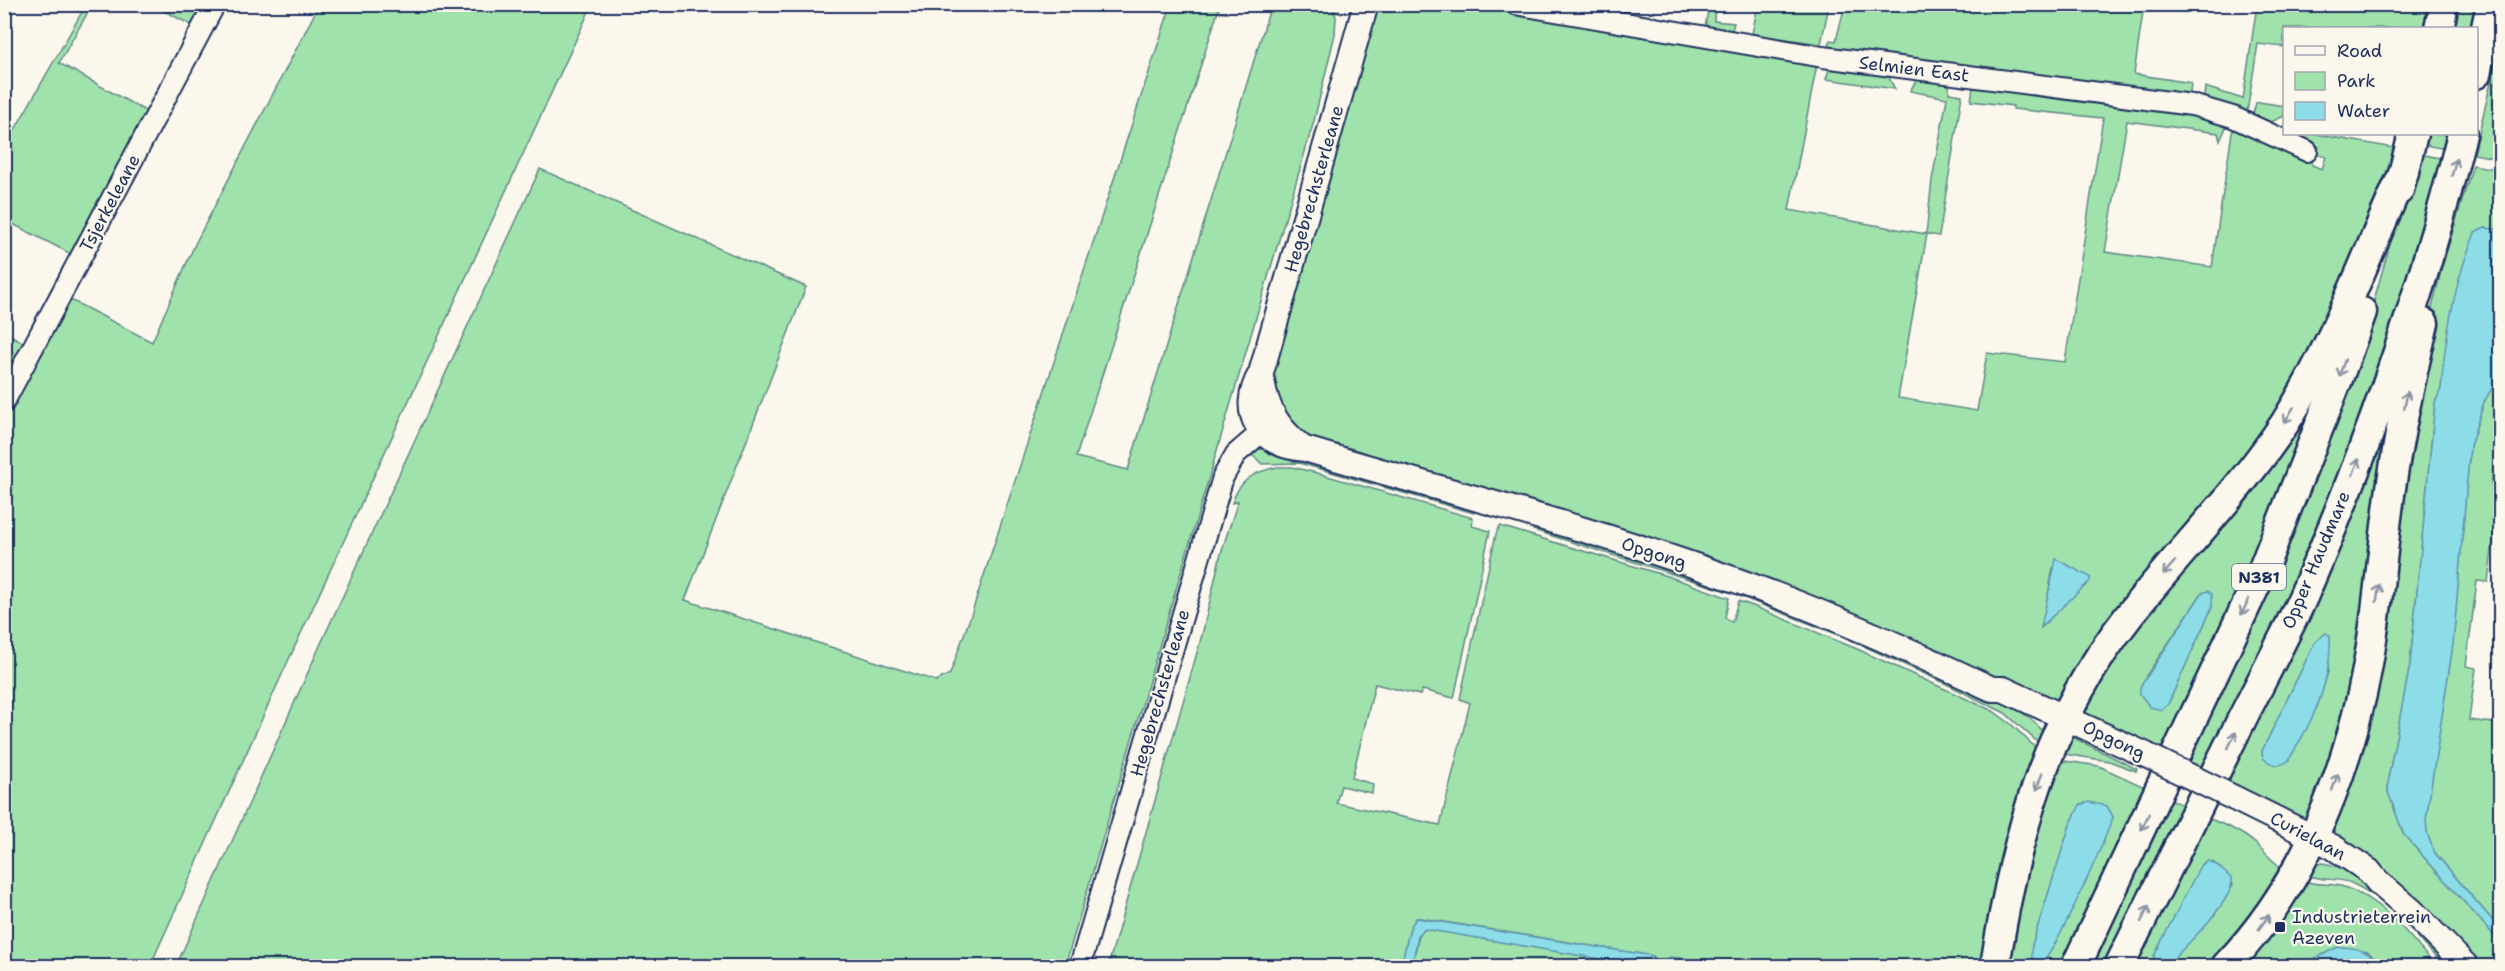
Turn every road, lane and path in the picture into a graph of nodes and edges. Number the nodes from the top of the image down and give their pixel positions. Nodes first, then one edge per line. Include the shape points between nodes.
1 (215, 4) edge
2 (1366, 4) edge
3 (1515, 4) edge
4 (2444, 4) edge
5 (2492, 4) edge
6 (2439, 27) edge
7 (2478, 65) edge
8 (2413, 135) edge
9 (2462, 135) edge
10 (2307, 151) dead end
11 (2404, 172) junction
12 (2445, 200) junction
13 (4, 402) edge
14 (1268, 426) junction
15 (2063, 722) junction
16 (2231, 804) joint
17 (2312, 843) junction
18 (1080, 966) edge
19 (1995, 966) edge
20 (2076, 966) edge
21 (2119, 966) edge
22 (2226, 966) edge
23 (2466, 966) edge

1 - 13 street, Tsjerkeleane
2 - 14 main road, Hegebrechsterleane via 1253,392 1252,414
3 - 10 street, Selmien East via 1823,57 2192,105 2233,117
4 - 6 highway
5 - 7 highway
8 - 11 highway, N381
12 -> 9 highway, Opper Haudmare / N381
11 -> 15 highway, N381 via 2340,323 2286,421 2244,481 2107,645
11 -> 20 highway, N381 via 2364,305 2289,507
17 -> 12 highway, N381 via 2350,738 2362,692 2391,486 2431,291
21 -> 12 highway, Opper Haudmare / N381 via 2306,589 2370,432
14 - 15 main road, Opgong via 1280,446 1305,449 1727,577 1842,621 1992,689 2003,688
14 - 18 street, Hegebrechsterleane via 1232,459 1219,489
15 - 16 main road, Opgong, bridge
15 -> 19 highway, N381 via 2018,844
16 - 17 main road, Curielaan
22 -> 17 highway, N381 via 2269,915
17 - 23 main road, Curielaan via 2369,871

